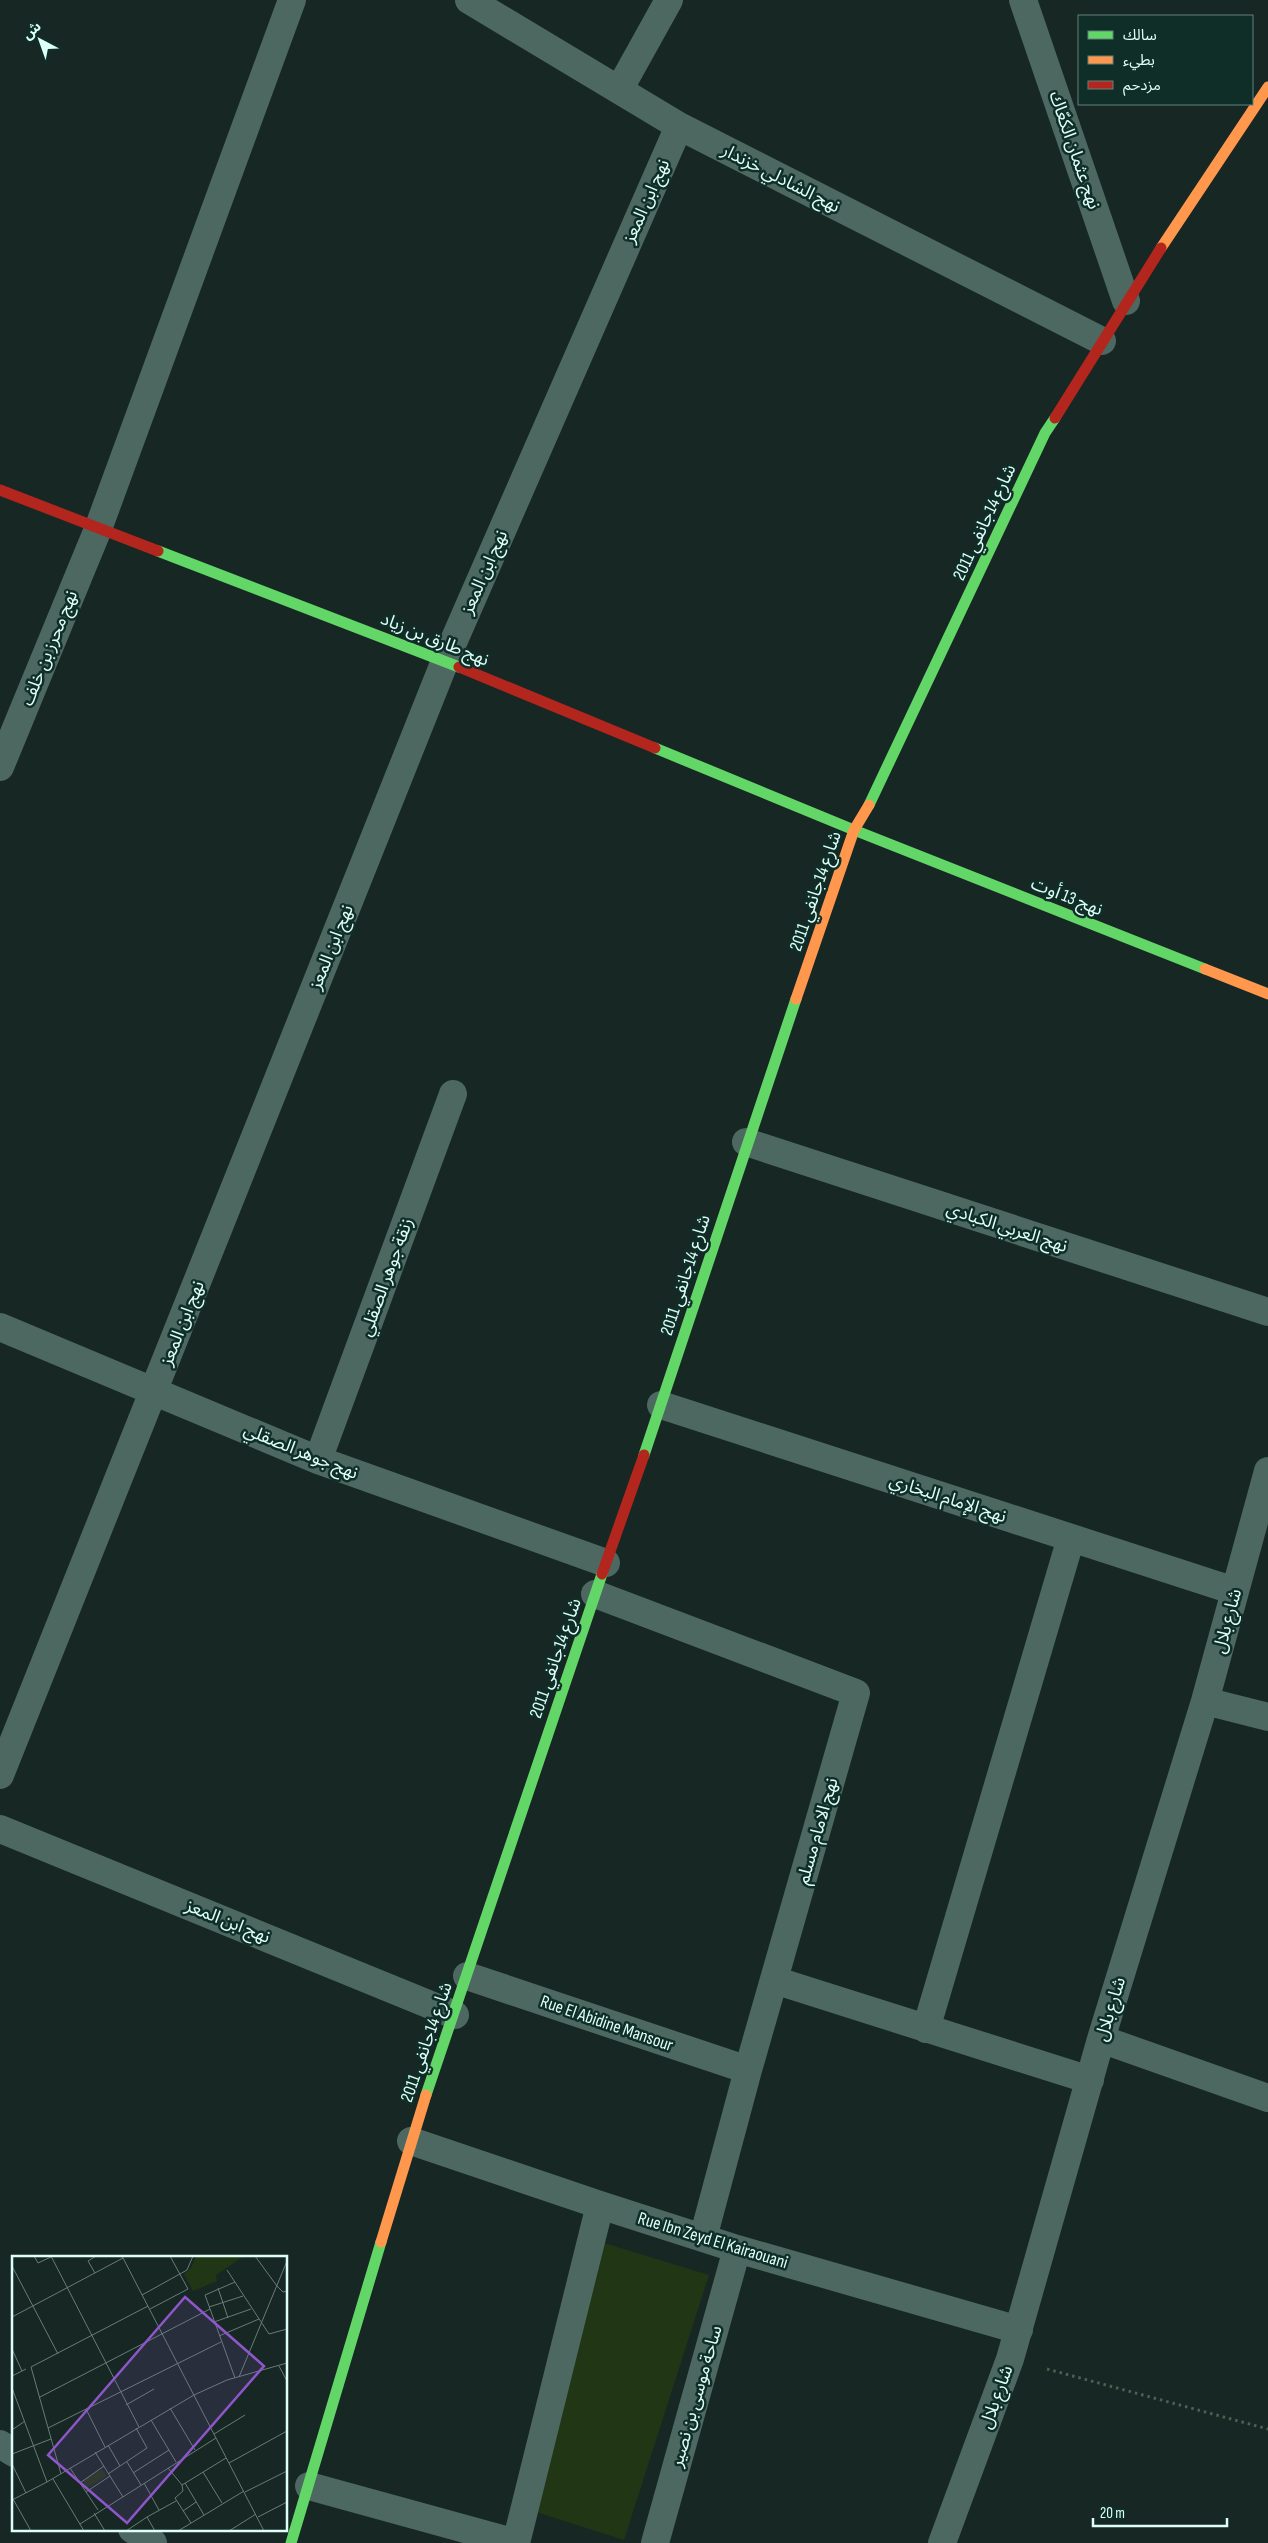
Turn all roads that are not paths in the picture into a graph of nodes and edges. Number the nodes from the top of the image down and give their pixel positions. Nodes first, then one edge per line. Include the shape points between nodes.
1 (292, 0) edge
2 (470, 0) edge
3 (669, 0) edge
4 (1023, 0) edge
5 (1268, 87) edge
6 (619, 90) junction
7 (679, 126) junction
8 (1126, 301) junction
9 (1102, 341) junction
10 (0, 490) edge
11 (98, 530) junction
12 (445, 660) junction
13 (0, 767) edge
14 (854, 830) junction
15 (1268, 994) edge
16 (453, 1094) dead end
17 (746, 1142) junction
18 (1268, 1312) edge
19 (0, 1327) edge
20 (155, 1391) junction
21 (661, 1405) junction
22 (318, 1460) junction
23 (1268, 1471) edge
24 (1071, 1538) junction
25 (606, 1563) junction
26 (1235, 1591) junction
27 (595, 1594) junction
28 (1205, 1701) junction
29 (1268, 1717) edge
30 (0, 1775) edge
31 (0, 1829) edge
32 (467, 1976) junction
33 (774, 1980) junction
34 (455, 2015) junction
35 (926, 2029) junction
36 (1101, 2039) junction
37 (748, 2070) junction
38 (1090, 2080) junction
39 (1268, 2098) edge
40 (411, 2141) junction
41 (600, 2206) junction
42 (703, 2238) junction
43 (737, 2249) junction
44 (1019, 2330) junction
45 (0, 2444) edge
46 (12, 2451) edge
47 (309, 2486) junction
48 (134, 2530) edge
49 (153, 2543) edge
50 (291, 2543) edge
51 (516, 2543) edge
52 (655, 2543) edge
53 (942, 2543) edge

1 - 11 street, نهج محرز بن خلف
2 - 6 street, نهج الشادلي خزندار
3 - 6 street
4 - 8 street, نهج عثمان الكعّاك
5 - 8 street, شارع 14جانفي 2011
6 - 7 street, نهج الشادلي خزندار
7 - 9 street, نهج الشادلي خزندار
7 - 12 street, نهج ابن المعز
8 - 9 street, شارع 14جانفي 2011
9 - 14 street, شارع 14جانفي 2011 via 1045,433 876,793
10 - 11 street, نهج طارق بن زياد
11 - 12 street, نهج طارق بن زياد
11 - 13 street, نهج محرز بن خلف
12 - 14 street, نهج طارق بن زياد
12 - 20 street, نهج ابن المعز
14 - 15 street, نهج 13 أوت
14 - 17 street, شارع 14جانفي 2011
16 - 22 street, زنقة جوهر الصقلي
17 - 18 street, نهج العربي الكبادي
17 - 21 street, شارع 14جانفي 2011
19 - 20 street, نهج جوهر الصقلي
20 - 22 street, نهج جوهر الصقلي
20 - 30 street, نهج ابن المعز
21 - 24 street, نهج الإمام البخاري
21 - 25 street, شارع 14جانفي 2011
22 - 25 street, نهج جوهر الصقلي
23 - 26 street, شارع بلال
24 - 26 street, نهج الإمام البخاري
24 - 35 street
25 - 27 street, شارع 14جانفي 2011
26 - 28 street, شارع بلال
27 - 32 street, شارع 14جانفي 2011
27 - 33 street, نهج الامام مسلم via 856,1693
28 - 29 street
28 - 36 street, شارع بلال
31 - 34 street, نهج ابن المعز
32 - 34 street, شارع 14جانفي 2011
32 - 37 street, Rue El Abidine Mansour
33 - 35 street
33 - 37 street, نهج الامام مسلم
34 - 40 street, شارع 14جانفي 2011
35 - 38 street
36 - 38 street, شارع بلال
36 - 39 street
37 - 42 street, نهج الامام مسلم
38 - 44 street, شارع بلال
40 - 41 street, Rue Ibn Zeyd El Kairaouani
40 - 47 street, شارع 14جانفي 2011
41 - 42 street, Rue Ibn Zeyd El Kairaouani
41 - 51 street
42 - 43 street, Rue Ibn Zeyd El Kairaouani
43 - 44 street, Rue Ibn Zeyd El Kairaouani
43 - 52 street, ساحة موسى بن نصير
44 - 53 street, شارع بلال
45 - 46 street
47 - 50 street, شارع 14جانفي 2011
47 - 51 street
48 - 49 street

